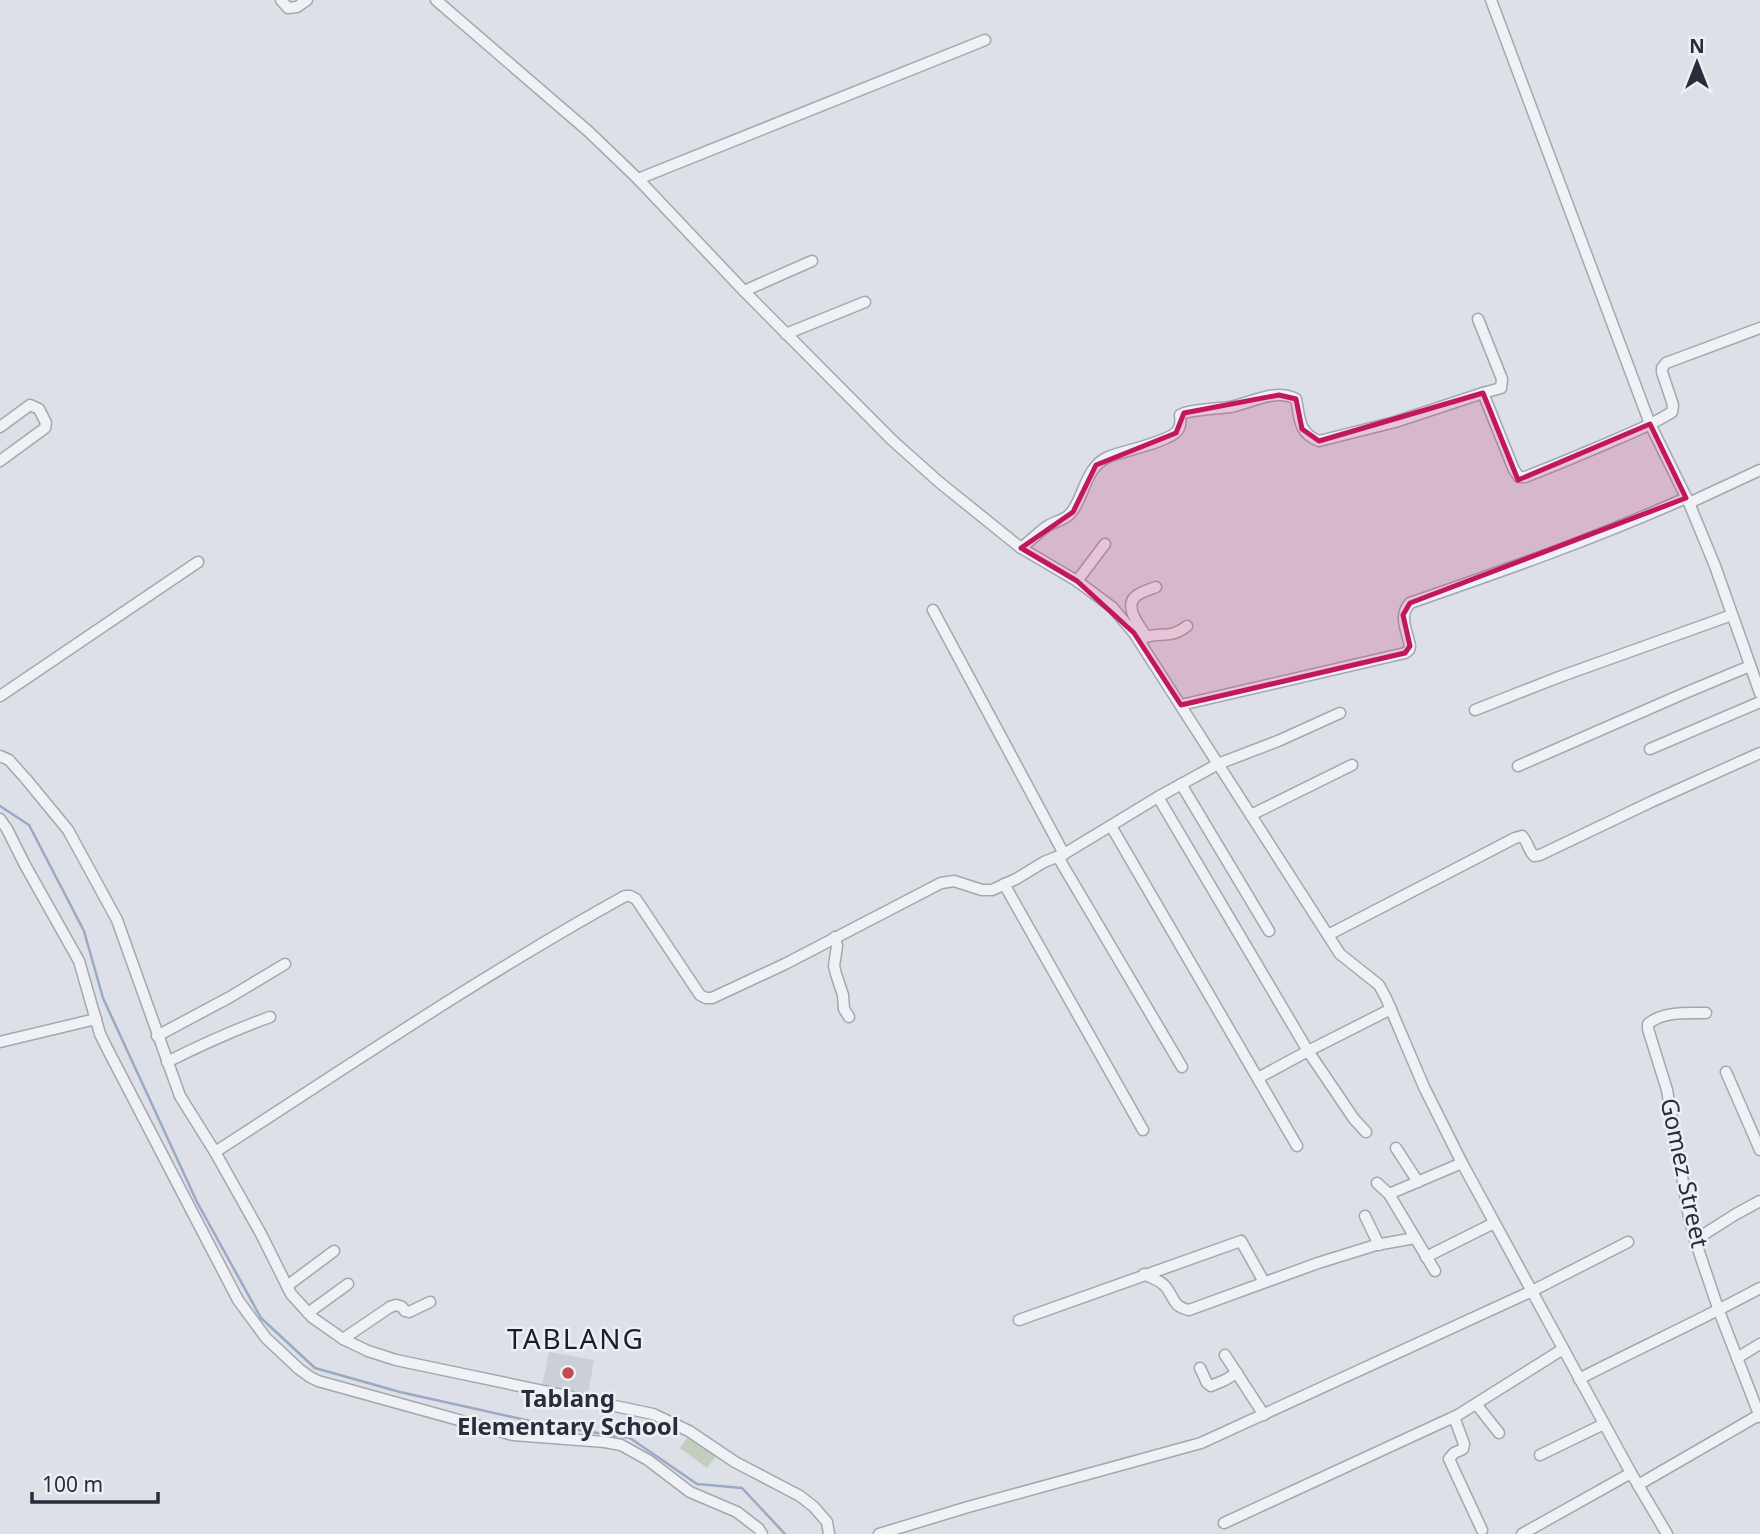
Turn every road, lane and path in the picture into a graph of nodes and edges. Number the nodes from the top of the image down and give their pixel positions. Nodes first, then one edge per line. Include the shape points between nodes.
1 (281, 0) edge
2 (307, 0) edge
3 (436, 0) edge
4 (1491, 0) edge
5 (985, 40) dead end
6 (638, 178) junction
7 (812, 261) dead end
8 (744, 291) junction
9 (865, 302) dead end
10 (1478, 319) dead end
11 (1760, 328) edge
12 (786, 334) junction
13 (1483, 393) junction
14 (1650, 424) junction
15 (0, 427) edge
16 (0, 461) edge
17 (1760, 470) edge
18 (1687, 501) junction
19 (1105, 544) dead end
20 (1021, 548) junction
21 (198, 562) dead end
22 (1077, 581) junction
23 (1156, 587) dead end
24 (933, 610) dead end
25 (1732, 615) junction
26 (1187, 626) dead end
27 (1142, 638) junction
28 (1750, 666) junction
29 (1760, 693) edge
30 (0, 696) edge
31 (1760, 702) edge
32 (1181, 705) junction
33 (1475, 710) dead end
34 (1340, 713) dead end
35 (1650, 749) dead end
36 (1760, 753) edge
37 (0, 756) edge
38 (1218, 764) junction
39 (1352, 765) dead end
40 (1518, 766) dead end
41 (1181, 784) junction
42 (1158, 797) junction
43 (1251, 815) junction
44 (0, 820) edge
45 (1111, 826) junction
46 (1061, 855) junction
47 (1004, 884) junction
48 (1269, 931) dead end
49 (1328, 935) junction
50 (835, 937) junction
51 (285, 964) dead end
52 (1391, 1009) junction
53 (1706, 1013) dead end
54 (270, 1017) dead end
55 (849, 1017) dead end
56 (96, 1019) junction
57 (157, 1036) junction
58 (0, 1042) edge
59 (1308, 1051) junction
60 (167, 1062) junction
61 (1182, 1067) dead end
62 (1726, 1072) dead end
63 (1258, 1078) junction
64 (1143, 1130) dead end
65 (1366, 1132) dead end
66 (1297, 1146) dead end
67 (1396, 1148) dead end
68 (1760, 1150) edge
69 (215, 1152) junction
70 (1462, 1163) junction
71 (1418, 1182) junction
72 (1377, 1183) dead end
73 (1389, 1194) junction
74 (1760, 1201) edge
75 (1365, 1216) dead end
76 (1494, 1223) junction
77 (1415, 1238) junction
78 (1695, 1240) junction
79 (1629, 1242) dead end
80 (1379, 1245) junction
81 (334, 1251) dead end
82 (1426, 1257) junction
83 (1435, 1271) dead end
84 (1144, 1275) junction
85 (1264, 1282) junction
86 (348, 1284) dead end
87 (287, 1286) junction
88 (1760, 1288) edge
89 (1532, 1291) junction
90 (430, 1302) dead end
91 (1719, 1311) junction
92 (308, 1313) junction
93 (1019, 1320) dead end
94 (343, 1339) junction
95 (1760, 1344) edge
96 (1563, 1349) junction
97 (1225, 1355) dead end
98 (1737, 1358) junction
99 (1200, 1368) dead end
100 (1237, 1373) junction
101 (1579, 1379) junction
102 (1476, 1404) junction
103 (1759, 1411) edge
104 (1264, 1415) junction
105 (1454, 1417) junction
106 (1604, 1424) junction
107 (1499, 1433) dead end
108 (1539, 1455) dead end
109 (1631, 1474) junction
110 (1638, 1485) junction
111 (1224, 1523) dead end
112 (1482, 1530) dead end
113 (1537, 1530) edge
114 (762, 1534) edge
115 (829, 1534) edge
116 (879, 1534) edge
117 (1522, 1534) edge
118 (1667, 1534) edge

1 - 2 street via 288,9
3 - 6 street
4 - 14 street
5 - 6 street
6 - 8 street
7 - 8 street
8 - 12 street
9 - 12 street
10 - 13 street via 1502,379 1501,388
11 - 14 street via 1666,363 1662,372 1672,412
12 - 20 street via 891,440
13 - 14 street via 1519,477
13 - 20 street via 1319,441 1302,429 1296,399 1288,395 1184,413 1175,433 1105,458 1086,481 1073,512 1048,525
14 - 18 street
15 - 16 street via 30,405 46,423
17 - 18 street
18 - 25 street
18 - 32 street via 1410,603 1403,615 1410,646 1405,653
19 - 22 street
20 - 22 street
21 - 30 street
22 - 27 street via 1112,607
23 - 27 street via 1139,594 1131,605
24 - 46 street
25 - 28 street
25 - 33 street
26 - 27 street
27 - 32 street
28 - 29 street
28 - 40 street
31 - 35 street
32 - 38 street
34 - 38 street
36 - 49 street via 1539,855 1530,852 1522,836 1515,838
37 - 57 street via 9,760 68,830 117,919
38 - 41 street
38 - 43 street
39 - 43 street
41 - 42 street
41 - 48 street
42 - 45 street
42 - 59 street
43 - 49 street
44 - 56 street via 79,961
45 - 46 street
45 - 63 street
46 - 47 street
46 - 61 street
47 - 50 street via 982,890 948,881
47 - 64 street
49 - 52 street via 1340,954 1378,985
50 - 55 street via 834,966
50 - 69 street via 706,998 636,899 625,896 470,988
51 - 57 street
52 - 59 street
52 - 70 street
53 - 78 street, Gomez Street via 1676,1014 1648,1024 1670,1105
54 - 60 street
56 - 58 street
56 - 114 street via 238,1300 265,1338 310,1377 513,1435 621,1445 690,1492 737,1512
57 - 60 street
59 - 63 street
59 - 65 street
60 - 69 street via 180,1096
62 - 68 street
63 - 66 street
67 - 71 street
69 - 87 street
70 - 71 street
70 - 76 street
71 - 73 street
72 - 73 street
73 - 77 street
74 - 78 street
75 - 80 street
76 - 82 street
76 - 89 street
77 - 80 street
77 - 82 street
78 - 91 street, Gomez Street
79 - 89 street
80 - 85 street
81 - 87 street
82 - 83 street
84 - 85 street via 1165,1285 1172,1300 1189,1310
84 - 85 street via 1241,1241
84 - 93 street
86 - 92 street
87 - 92 street
88 - 91 street
89 - 96 street
89 - 104 street
90 - 94 street via 409,1312 390,1307
91 - 98 street, Gomez Street
91 - 101 street
92 - 94 street
94 - 115 street via 396,1360 653,1414 689,1430 735,1462 800,1496 827,1522
95 - 98 street
96 - 101 street
96 - 102 street
97 - 100 street
98 - 103 street, Gomez Street
99 - 100 street via 1211,1386
100 - 104 street
101 - 106 street
102 - 105 street
102 - 107 street
103 - 110 street
104 - 116 street via 1201,1443
105 - 111 street
105 - 112 street via 1464,1444 1448,1460
106 - 108 street
106 - 109 street
109 - 110 street
109 - 113 street
110 - 118 street
113 - 117 street

